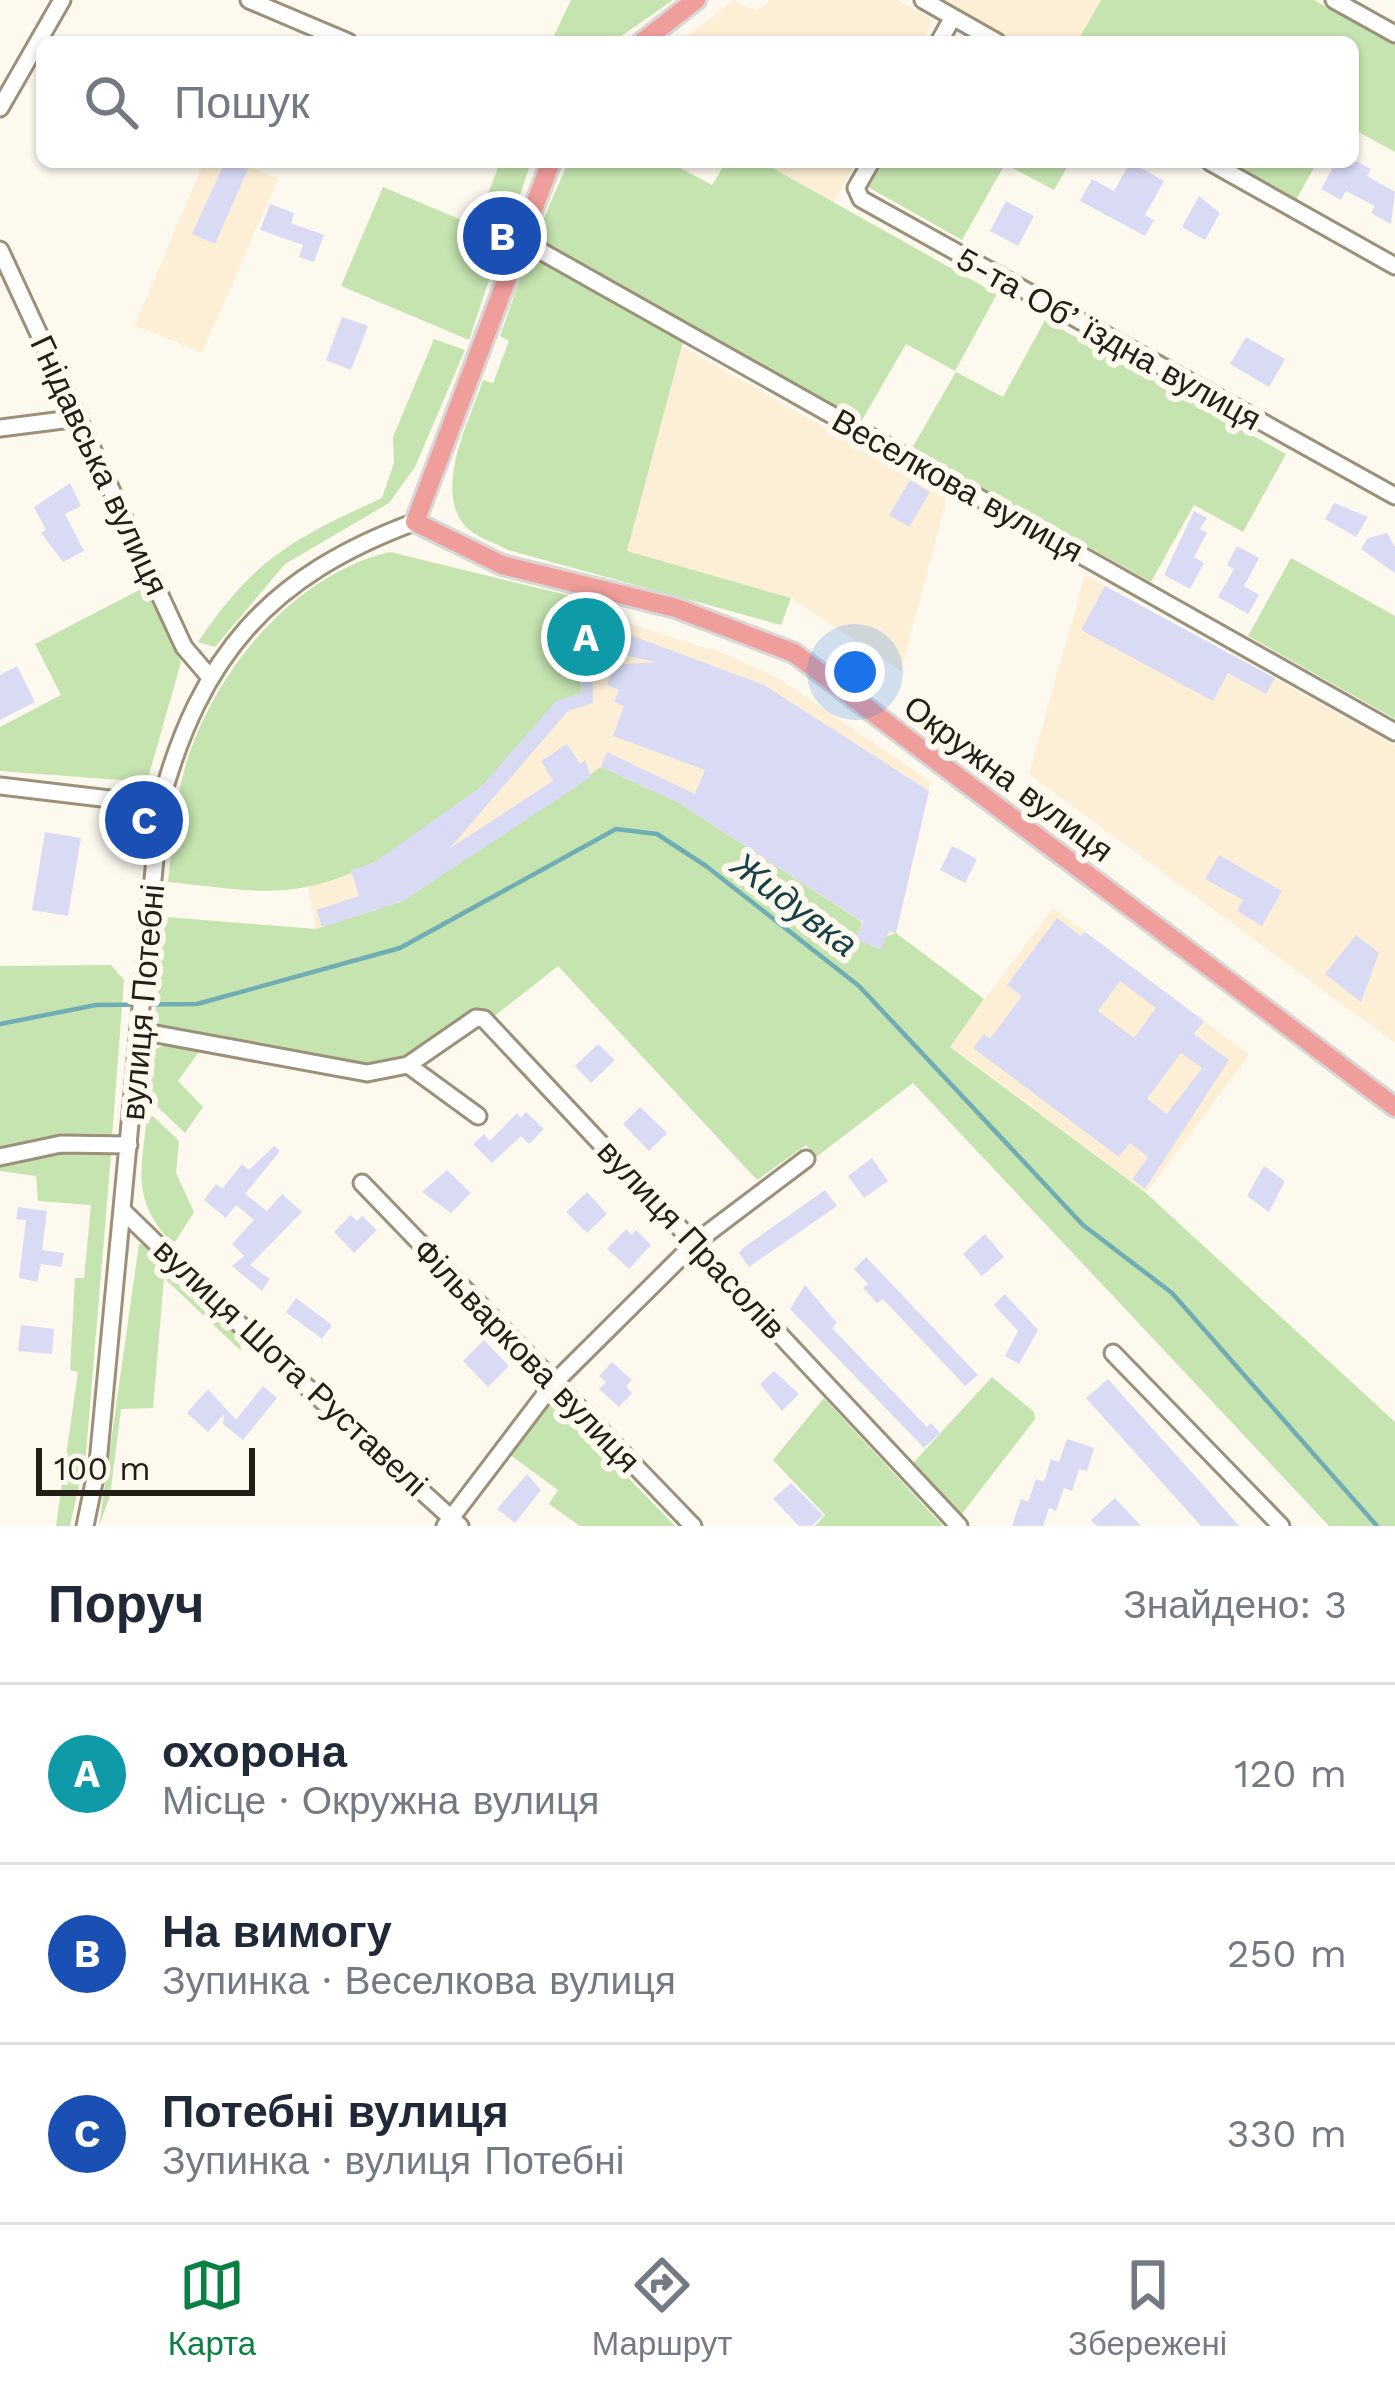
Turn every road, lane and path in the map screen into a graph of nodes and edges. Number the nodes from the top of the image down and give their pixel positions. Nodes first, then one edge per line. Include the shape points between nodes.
1 (62, 0) edge
2 (249, 0) edge
3 (696, 0) edge
4 (923, 0) edge
5 (1334, 0) edge
6 (953, 17) junction
7 (1395, 34) edge
8 (41, 36) edge
9 (334, 36) edge
10 (650, 36) edge
11 (942, 36) edge
12 (986, 36) edge
13 (36, 45) edge
14 (0, 108) edge
15 (549, 168) edge
16 (868, 168) edge
17 (1221, 168) edge
18 (521, 240) junction
19 (0, 250) edge
20 (1395, 266) edge
21 (79, 418) junction
22 (0, 428) edge
23 (1395, 496) edge
24 (415, 522) junction
25 (208, 675) junction
26 (1395, 732) edge
27 (0, 786) edge
28 (160, 805) junction
29 (140, 1025) junction
30 (408, 1065) junction
31 (1395, 1107) edge
32 (478, 1116) dead end
33 (129, 1145) junction
34 (0, 1157) edge
35 (806, 1159) dead end
36 (362, 1183) dead end
37 (122, 1210) junction
38 (696, 1242) junction
39 (1113, 1353) dead end
40 (553, 1384) junction
41 (451, 1522) edge
42 (85, 1526) edge
43 (693, 1526) edge
44 (959, 1526) edge
45 (1281, 1526) edge

1 - 8 street
2 - 9 street
3 - 10 main road
4 - 6 street
5 - 7 street
6 - 11 street
6 - 12 street
13 - 14 street
15 - 18 main road
16 - 23 street, 5-та Обʼїздна вулиця via 856,188 861,199
17 - 20 street
18 - 24 main road
18 - 26 street, Веселкова вулиця
19 - 21 street, Гнідавська вулиця
21 - 22 street
21 - 25 street, Гнідавська вулиця via 184,647
24 - 25 street, вулиця Потебні via 331,556 274,599
24 - 31 main road, Окружна вулиця via 502,565 676,608 794,653
25 - 28 street, вулиця Потебні
27 - 28 street
28 - 29 street, вулиця Потебні
29 - 30 street via 351,1071
29 - 33 street, вулиця Потебні
30 - 32 street
30 - 38 street, вулиця Прасолів via 484,1019
33 - 34 street via 62,1144
33 - 37 street, вулиця Потебні
35 - 38 street
36 - 40 street, Фільваркова вулиця
37 - 41 street, вулиця Шота Руставелі
37 - 42 street, вулиця Потебні
38 - 40 street
38 - 44 street, вулиця Прасолів
39 - 45 street
40 - 41 street
40 - 43 street, Фільваркова вулиця

